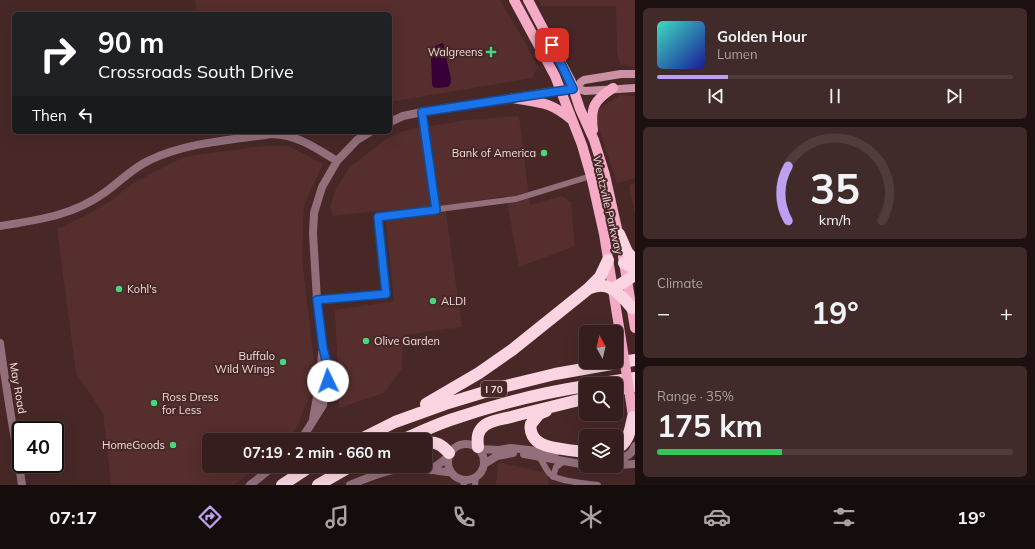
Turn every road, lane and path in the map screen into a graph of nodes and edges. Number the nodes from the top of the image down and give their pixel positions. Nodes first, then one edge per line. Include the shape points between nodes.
1 (514, 0) edge
2 (528, 0) edge
3 (635, 74) edge
4 (635, 84) edge
5 (615, 88) junction
6 (635, 88) edge
7 (569, 89) junction
8 (514, 98) junction
9 (422, 112) junction
10 (392, 121) edge
11 (573, 122) junction
12 (367, 134) edge
13 (594, 140) junction
14 (337, 161) junction
15 (591, 176) junction
16 (436, 210) junction
17 (0, 226) edge
18 (619, 234) joint
19 (608, 260) junction
20 (629, 262) edge
21 (635, 268) edge
22 (631, 277) edge
23 (588, 289) junction
24 (614, 289) junction
25 (317, 300) junction
26 (632, 308) junction
27 (635, 328) edge
28 (0, 343) edge
29 (635, 360) edge
30 (635, 378) edge
31 (623, 380) edge
32 (579, 387) edge
33 (632, 391) edge
34 (579, 400) edge
35 (562, 405) junction
36 (395, 422) junction
37 (634, 422) edge
38 (306, 433) edge
39 (373, 433) edge
40 (419, 433) edge
41 (432, 442) edge
42 (623, 445) edge
43 (635, 446) edge
44 (478, 448) junction
45 (579, 451) edge
46 (449, 455) junction
47 (579, 456) edge
48 (539, 457) junction
49 (623, 459) edge
50 (564, 461) junction
51 (623, 463) edge
52 (484, 464) junction
53 (579, 464) edge
54 (635, 464) edge
55 (432, 469) edge
56 (432, 470) edge
57 (450, 472) junction
58 (265, 473) edge
59 (300, 473) edge
60 (340, 473) edge
61 (380, 473) edge
62 (553, 477) junction
63 (476, 481) edge
64 (463, 482) edge
65 (22, 485) edge
66 (250, 485) edge
67 (282, 485) edge
68 (318, 485) edge
69 (350, 485) edge
70 (598, 485) edge

1 - 7 main road, Wentzville Parkway via 555,76
2 - 7 main road, Wentzville Parkway
3 - 7 main road via 584,80
4 - 5 main road via 622,84
5 - 6 main road
5 - 7 main road via 583,91
5 - 13 main road via 598,99 592,111
7 - 8 street
7 - 11 main road, Wentzville Parkway
7 - 13 main road, Wentzville Parkway
8 - 9 street
8 - 11 main road via 551,105
9 - 10 street
9 - 16 street
11 - 15 main road, Wentzville Parkway
12 - 14 street via 357,140
13 - 18 main road, Wentzville Parkway
14 - 17 street via 292,136 282,134 175,149 149,160 126,174 104,193 82,206 57,216
14 - 25 street via 322,187 314,213
15 - 16 street via 516,199
15 - 19 main road, Wentzville Parkway
16 - 25 street via 378,217 386,294
18 - 20 highway
19 - 23 highway via 600,277
19 - 24 main road, Wentzville Parkway
20 - 21 highway
20 - 22 main road
22 - 24 highway
22 - 26 main road
23 - 24 highway via 604,286
23 - 36 highway via 479,374
24 - 26 highway
24 - 33 main road, Wentzville Parkway, bridge
25 - 38 street via 323,348 312,423
26 - 27 main road
28 - 65 street, May Road
29 - 36 highway, I 70 via 555,374 498,388
30 - 31 highway
32 - 40 highway, I 70 via 504,403
33 - 37 main road, Wentzville Parkway
34 - 35 highway
35 - 44 highway via 485,425 478,434
35 - 45 highway via 542,412 536,417 530,426 531,434 542,444
36 - 39 highway, I 70
37 - 42 highway
41 - 46 highway via 442,446
43 - 49 street
44 - 46 street via 467,443 462,444 456,446
44 - 47 street via 511,448
44 - 52 street
46 - 55 street
46 - 57 street
48 - 50 street
48 - 52 street via 510,453 497,456
48 - 62 street
50 - 53 street
50 - 62 street via 556,467
51 - 54 street
52 - 63 street
56 - 57 street
57 - 64 street
58 - 66 street
59 - 67 highway
60 - 68 highway
61 - 69 street
62 - 70 street
63 - 64 street via 472,479

